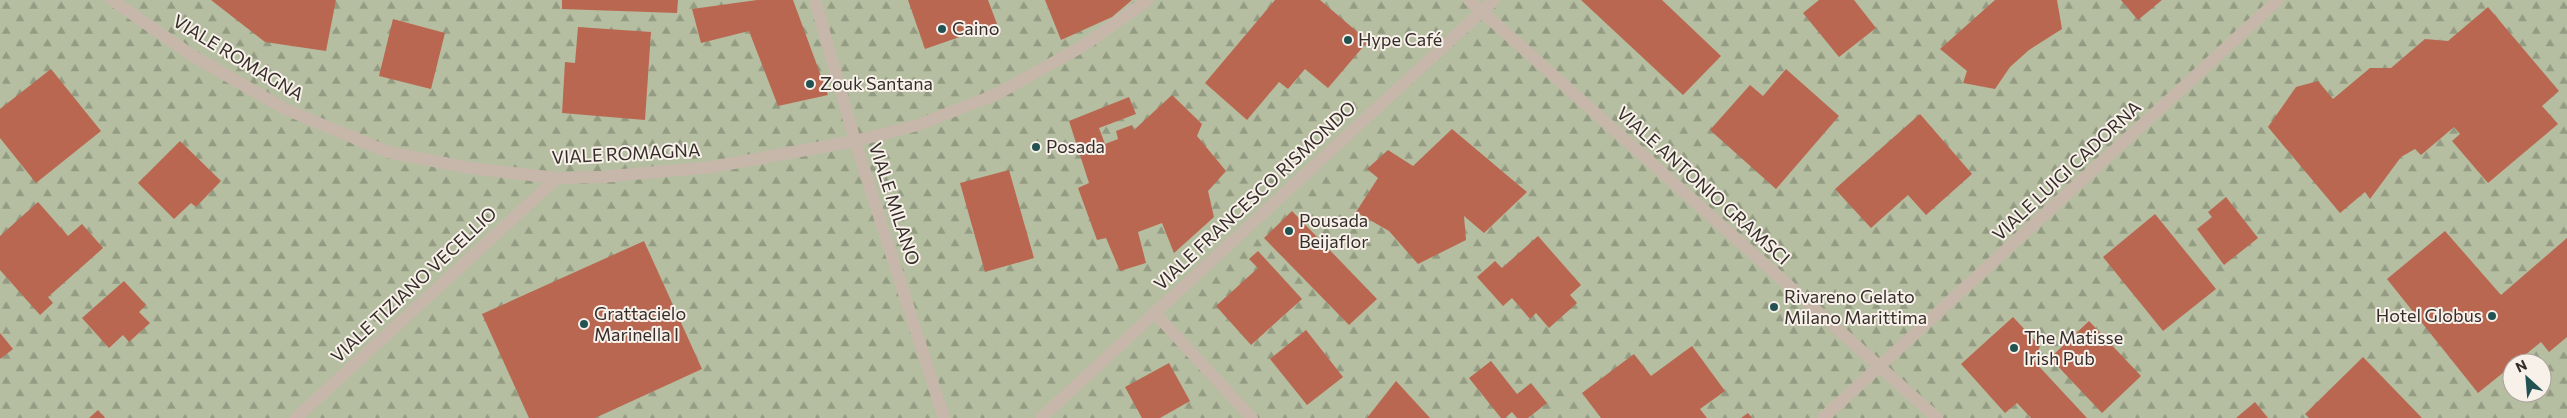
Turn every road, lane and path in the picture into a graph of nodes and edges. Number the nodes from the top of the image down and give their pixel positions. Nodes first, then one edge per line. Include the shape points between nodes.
1 (112, 0) edge
2 (814, 0) edge
3 (1148, 0) edge
4 (1469, 0) edge
5 (1494, 0) edge
6 (2278, 0) edge
7 (1481, 11) junction
8 (855, 141) junction
9 (557, 178) junction
10 (1154, 312) junction
11 (1879, 368) junction
12 (296, 418) edge
13 (944, 418) edge
14 (1041, 418) edge
15 (1252, 418) edge
16 (1823, 418) edge
17 (1937, 418) edge

1 - 9 street, VIALE ROMAGNA via 193,56 285,109 388,152 470,168
2 - 8 street, VIALE MILANO
3 - 8 street, VIALE ROMAGNA via 1083,46 997,94 918,125
4 - 7 street, VIALE ANTONIO GRAMSCI
5 - 7 street, VIALE FRANCESCO RISMONDO
6 - 11 street, VIALE LUIGI CADORNA
7 - 10 street, VIALE FRANCESCO RISMONDO
7 - 11 street, VIALE ANTONIO GRAMSCI
8 - 9 street, VIALE ROMAGNA via 712,167
8 - 13 street, VIALE MILANO
9 - 12 street, VIALE TIZIANO VECELLIO
10 - 14 street, VIALE FRANCESCO RISMONDO
10 - 15 street
11 - 16 street, VIALE LUIGI CADORNA
11 - 17 street, VIALE ANTONIO GRAMSCI

